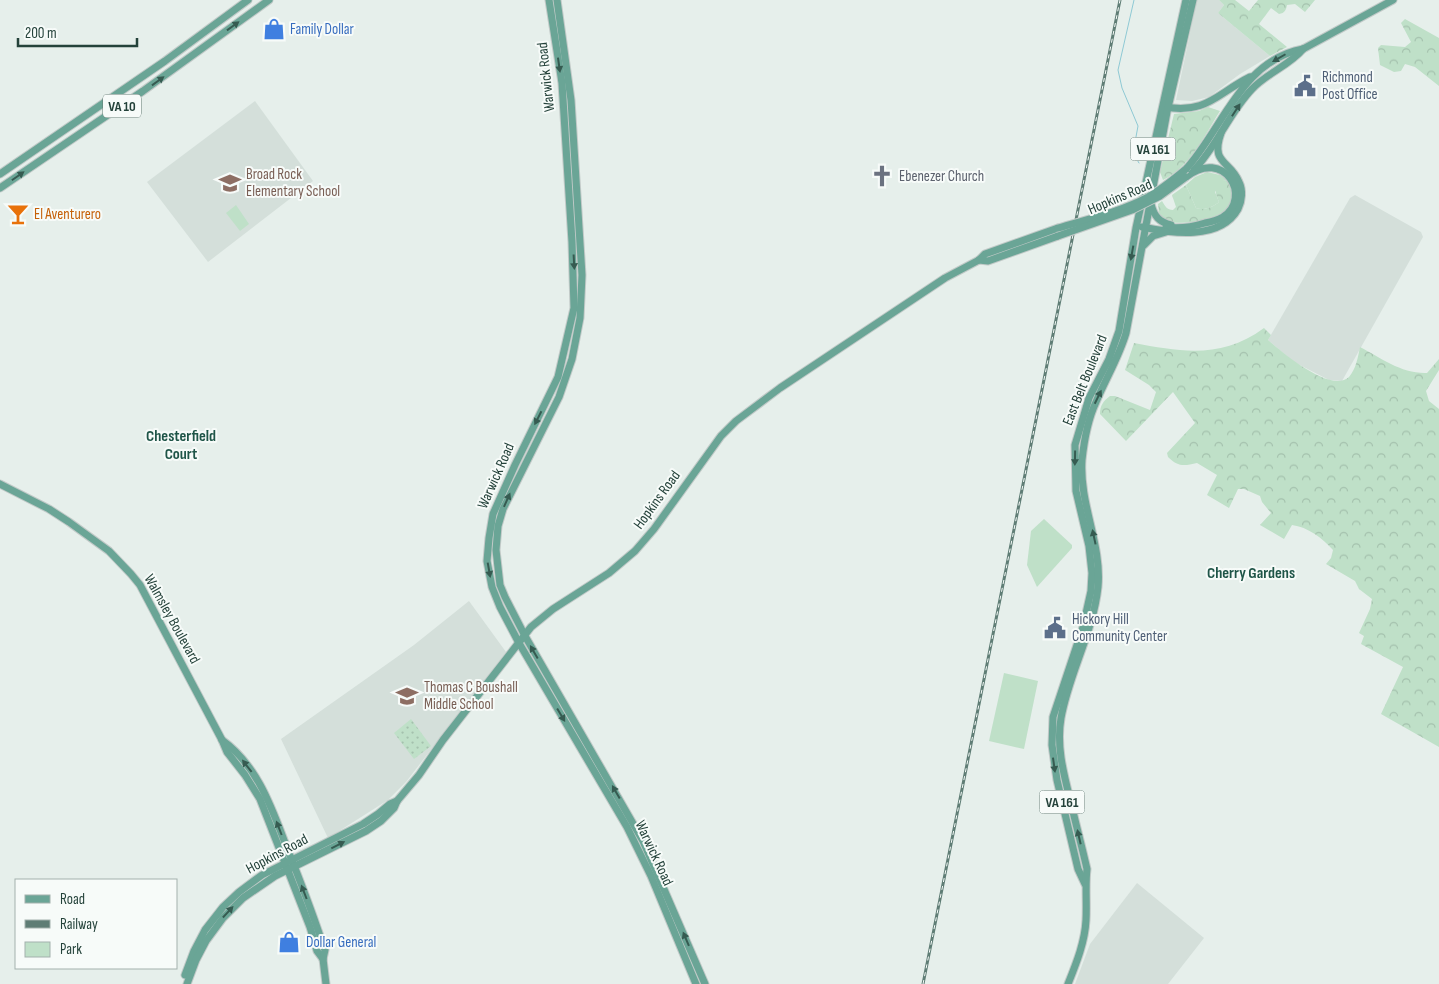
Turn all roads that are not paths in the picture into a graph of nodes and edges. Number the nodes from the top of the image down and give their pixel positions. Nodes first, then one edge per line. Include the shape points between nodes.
1 (248, 0) edge
2 (269, 0) edge
3 (549, 0) edge
4 (557, 0) edge
5 (1186, 0) edge
6 (1193, 0) edge
7 (1393, 0) edge
8 (1303, 49) junction
9 (1257, 73) junction
10 (1165, 107) junction
11 (1221, 133) junction
12 (1204, 152) junction
13 (1231, 172) junction
14 (0, 174) edge
15 (1186, 177) junction
16 (0, 188) edge
17 (1150, 200) junction
18 (1137, 225) junction
19 (1146, 226) junction
20 (1176, 230) junction
21 (1058, 232) junction
22 (1142, 250) junction
23 (0, 484) edge
24 (525, 636) junction
25 (519, 643) junction
26 (1084, 647) junction
27 (1073, 654) junction
28 (290, 865) junction
29 (1086, 885) junction
30 (183, 984) edge
31 (187, 984) edge
32 (326, 984) edge
33 (696, 984) edge
34 (704, 984) edge
35 (1068, 984) edge

1 - 14 main road, VA 10
16 -> 2 main road, VA 10
3 -> 25 main road, Warwick Road via 562,83 574,308 558,377 501,495 493,514 489,538 487,562 492,587
24 -> 4 main road, Warwick Road via 500,585 496,550 498,526 513,486 565,379 576,343 582,295 571,100
5 - 10 main road, East Belt Boulevard / VA 161
6 - 10 main road, East Belt Boulevard / VA 161
7 - 8 main road, Hopkins Road
8 -> 9 main road, Hopkins Road via 1293,50
11 -> 8 main road, Hopkins Road via 1253,87
9 - 10 main road via 1205,106
9 - 12 main road, Hopkins Road via 1233,100
10 - 17 main road, East Belt Boulevard / VA 161
10 - 18 main road, East Belt Boulevard / VA 161
11 - 12 main road, Hopkins Road
11 - 13 main road via 1218,155
12 - 13 main road
12 - 15 main road, Hopkins Road
12 - 21 main road, Hopkins Road, bridge via 1146,198
13 - 20 main road via 1240,183 1241,191 1240,206 1234,215 1211,229 1188,233
15 - 20 main road via 1202,168 1222,171 1234,186 1234,202 1228,213 1217,220
15 - 21 main road, Hopkins Road, bridge via 1160,196 1132,210
17 - 19 main road, East Belt Boulevard / VA 161
17 - 20 main road via 1158,219
18 - 19 main road
18 -> 27 main road, East Belt Boulevard / VA 161 via 1118,334 1089,398 1075,445 1076,490 1092,574 1088,609
19 - 20 main road
19 - 22 main road, East Belt Boulevard / VA 161
20 - 22 main road via 1153,236
21 - 24 main road, Hopkins Road via 985,254 944,278 736,421 721,436 635,552 549,611
26 -> 22 main road, East Belt Boulevard / VA 161 via 1090,631 1099,573 1082,461 1095,403 1123,343
23 - 28 main road, Walmsley Boulevard via 69,522 109,551 140,585 226,752 260,799
24 - 25 main road, Hopkins Road
34 -> 24 main road, Warwick Road via 640,834
25 - 28 main road, Hopkins Road via 397,801 364,828
25 -> 33 main road, Warwick Road via 627,827
26 - 27 main road
29 -> 26 main road, East Belt Boulevard / VA 161 via 1087,869 1063,769 1060,735 1067,690
27 -> 29 main road, East Belt Boulevard / VA 161 via 1053,717 1052,745 1078,869
28 - 30 main road, Hopkins Road via 262,875 228,901 204,930
31 -> 28 main road, Hopkins Road via 202,947 228,913 253,890
28 - 32 main road, Walmsley Boulevard via 317,951 323,959
29 - 35 main road, East Belt Boulevard / VA 161 via 1084,937

